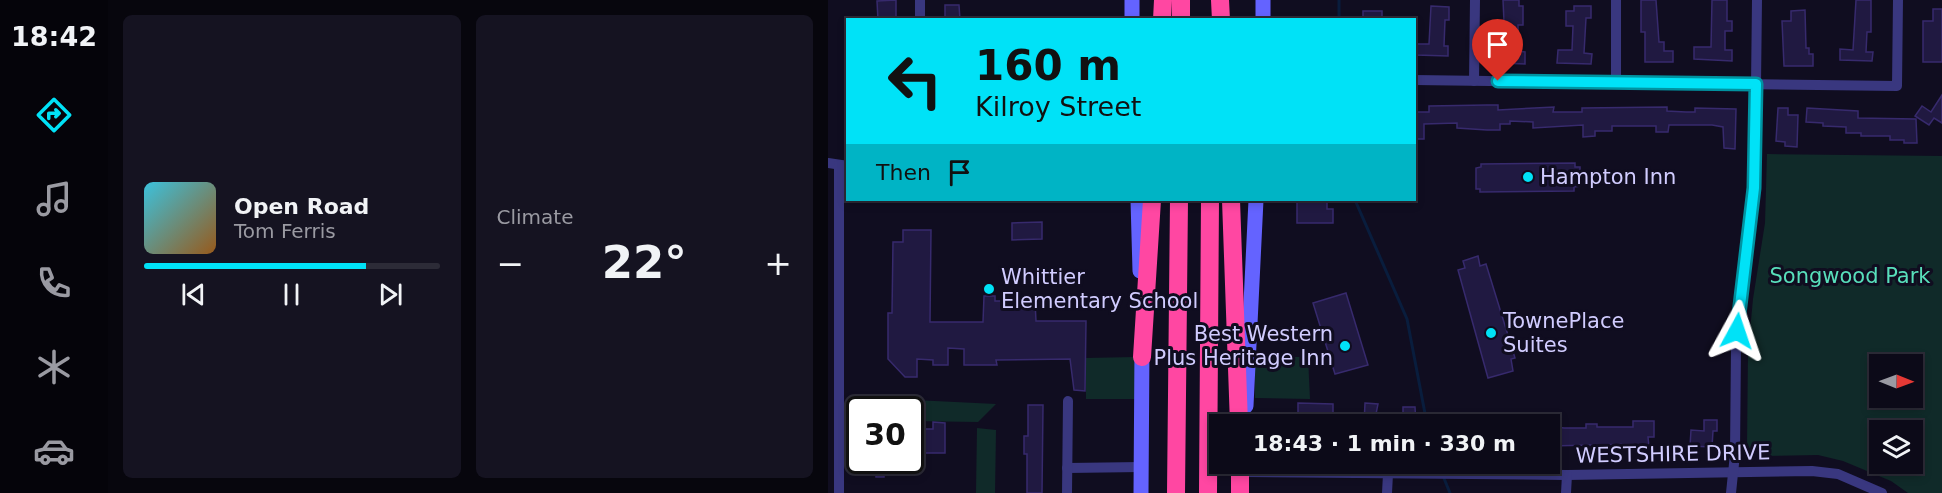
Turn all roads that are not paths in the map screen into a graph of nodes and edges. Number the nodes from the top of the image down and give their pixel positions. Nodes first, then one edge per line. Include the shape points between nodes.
1 (920, 0) edge
2 (1132, 0) edge
3 (1163, 0) edge
4 (1181, 0) edge
5 (1211, 0) edge
6 (1220, 0) edge
7 (1263, 0) edge
8 (1475, 0) edge
9 (1616, 0) edge
10 (1757, 0) edge
11 (1898, 0) edge
12 (920, 18) edge
13 (1132, 18) edge
14 (1162, 18) edge
15 (1181, 18) edge
16 (1211, 18) edge
17 (1221, 18) edge
18 (1263, 18) edge
19 (1416, 80) edge
20 (1474, 81) junction
21 (1616, 83) junction
22 (1756, 84) junction
23 (838, 164) edge
24 (1138, 201) edge
25 (1152, 201) edge
26 (1179, 201) edge
27 (1210, 201) edge
28 (1231, 201) edge
29 (1256, 201) edge
30 (1142, 357) junction
31 (1068, 401) dead end
32 (1239, 414) edge
33 (1246, 414) edge
34 (1142, 466) junction
35 (1067, 468) junction
36 (1733, 471) junction
37 (1243, 474) edge
38 (1245, 474) edge
39 (1388, 474) edge
40 (1424, 474) edge
41 (1567, 475) junction
42 (839, 493) edge
43 (1067, 493) edge
44 (1141, 493) edge
45 (1176, 493) edge
46 (1208, 493) edge
47 (1240, 493) edge
48 (1246, 493) edge
49 (1388, 493) edge
50 (1566, 493) edge
51 (1731, 493) edge
52 (1882, 493) edge

1 - 12 street
2 - 13 main road
3 - 14 highway
4 - 15 highway
5 - 16 highway
6 - 17 highway
7 - 18 main road
8 - 20 street
9 - 21 street
10 - 22 street
11 - 22 street via 1897,86
19 - 20 street
20 - 21 street
21 - 22 street
22 - 36 street via 1755,170 1736,345
23 - 42 street
24 - 30 main road
25 - 30 highway
26 - 45 highway
27 - 46 highway
28 - 32 highway
29 - 33 main road
30 - 34 main road
31 - 35 street
34 - 35 street
34 - 44 main road
35 - 43 street
36 - 41 street, WESTSHIRE DRIVE
36 - 51 street
36 - 52 street, WESTSHIRE DRIVE via 1838,474
37 - 47 highway
38 - 48 main road
39 - 49 street
40 - 41 street, WESTSHIRE DRIVE
41 - 50 street

